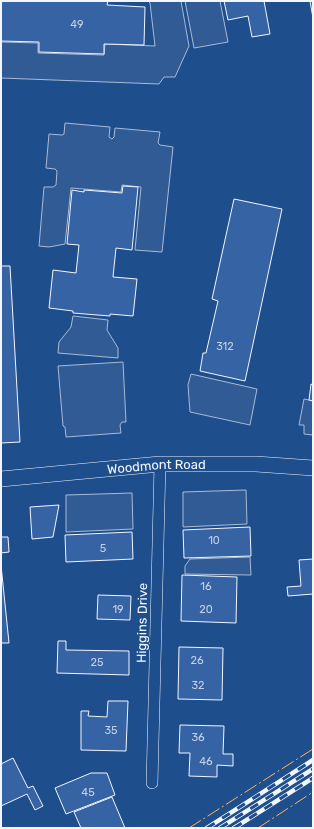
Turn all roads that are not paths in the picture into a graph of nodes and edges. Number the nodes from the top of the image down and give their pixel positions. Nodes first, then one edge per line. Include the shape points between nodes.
1 (160, 464) junction
2 (313, 468) edge
3 (1, 479) edge
4 (152, 783) dead end

1 - 2 main road, Woodmont Road via 256,464
1 - 3 main road, Woodmont Road
1 - 4 street, Higgins Drive

